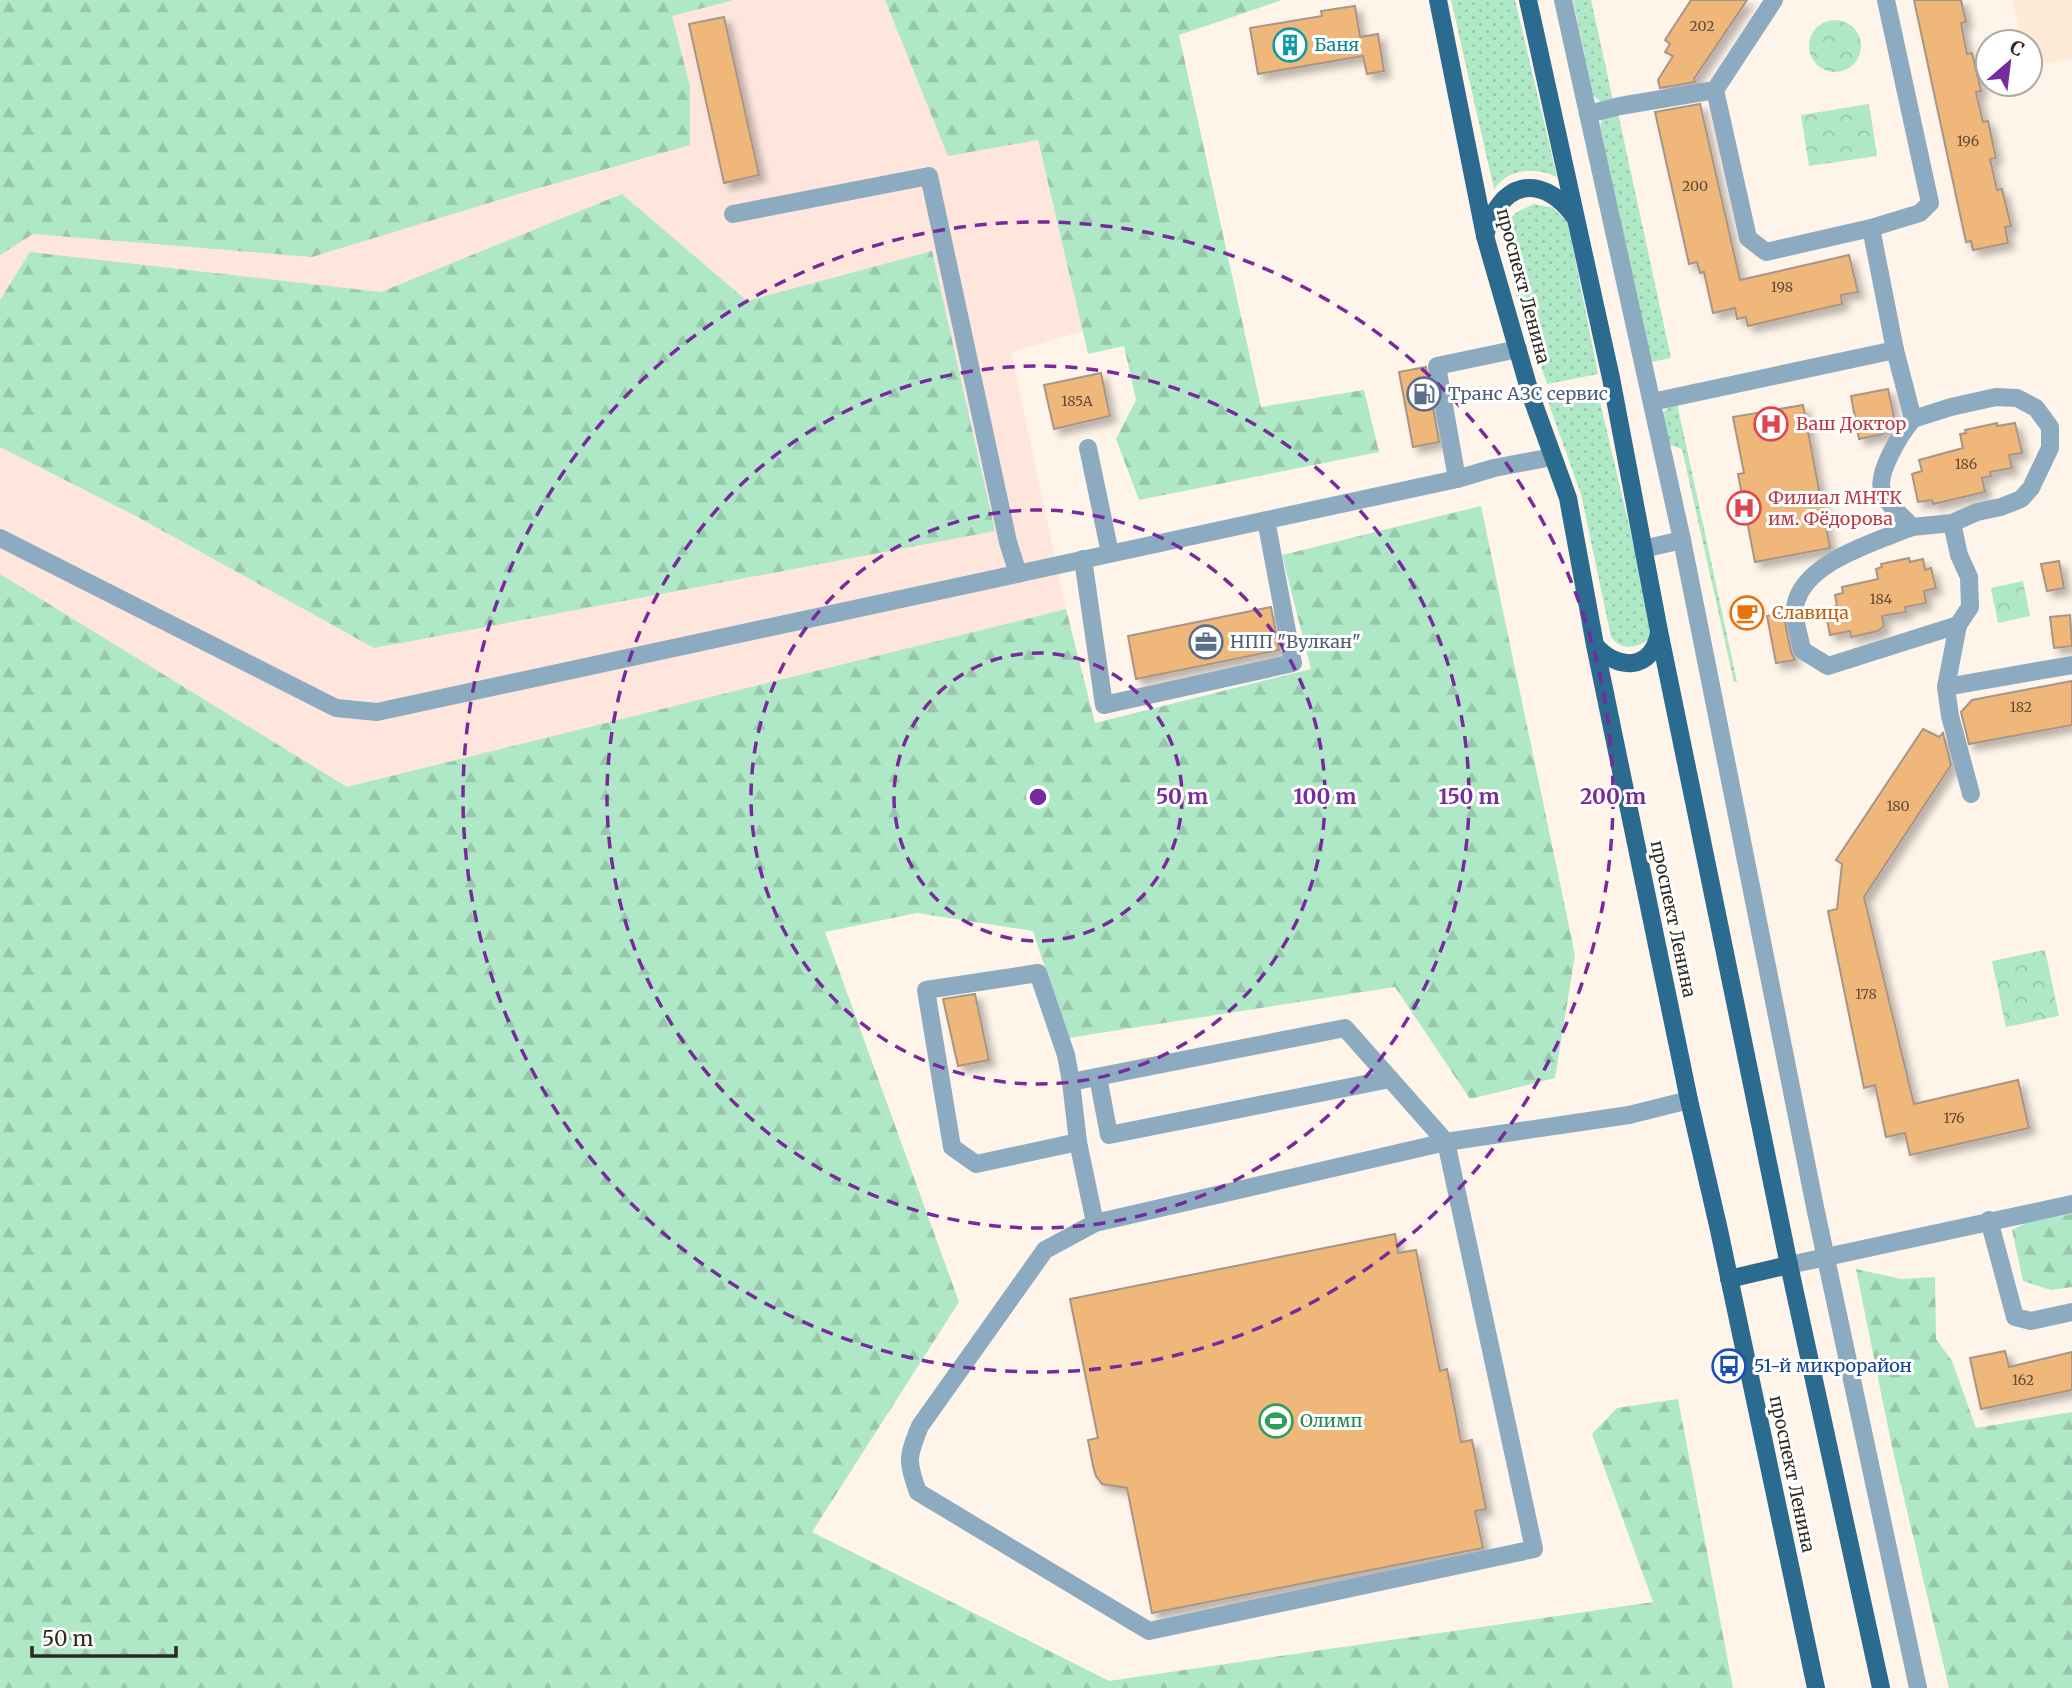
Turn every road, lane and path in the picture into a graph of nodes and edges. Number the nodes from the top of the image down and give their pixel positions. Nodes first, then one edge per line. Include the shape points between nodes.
1 (1437, 0) edge
2 (1528, 0) edge
3 (1563, 0) edge
4 (1774, 0) edge
5 (1886, 0) edge
6 (1715, 90) junction
7 (1588, 114) junction
8 (733, 214) dead end
9 (1578, 222) junction
10 (1871, 228) junction
11 (1485, 236) junction
12 (1518, 349) junction
13 (1895, 350) junction
14 (1652, 402) junction
15 (1913, 419) junction
16 (1088, 448) dead end
17 (1552, 457) junction
18 (1457, 480) junction
19 (1266, 520) junction
20 (1952, 523) junction
21 (1912, 527) junction
22 (0, 538) edge
23 (1682, 540) junction
24 (1643, 549) junction
25 (1110, 553) junction
26 (1083, 559) junction
27 (1018, 573) junction
28 (1958, 625) junction
29 (1659, 631) junction
30 (1595, 645) junction
31 (2072, 664) edge
32 (1945, 687) junction
33 (1971, 793) dead end
34 (1098, 1077) junction
35 (1390, 1079) junction
36 (1071, 1082) junction
37 (1689, 1100) junction
38 (1078, 1142) junction
39 (1446, 1142) junction
40 (2072, 1204) edge
41 (1989, 1220) junction
42 (1094, 1223) junction
43 (1826, 1256) junction
44 (1789, 1265) junction
45 (1729, 1279) junction
46 (2072, 1312) edge
47 (1816, 1688) edge
48 (1881, 1688) edge
49 (1918, 1688) edge

1 - 11 main road, проспект Ленина
2 - 9 main road
3 - 7 street
4 - 6 street
5 - 10 street via 1930,204 1920,214
6 - 7 street
6 - 10 street via 1748,238 1766,253
7 - 14 street
8 - 27 street via 929,176
9 - 11 main road via 1553,194 1523,189 1498,205
9 - 24 main road
10 - 13 street
11 - 12 main road, проспект Ленина
12 - 17 main road, проспект Ленина
12 - 18 street via 1437,366
13 - 14 street
13 - 15 street
14 - 23 street
15 - 20 street via 1996,397 2017,398 2036,408 2050,427 2050,448 2021,499
15 - 21 street via 1898,436 1881,479 1882,492
16 - 25 street
17 - 18 street
17 - 30 main road, проспект Ленина via 1568,498
18 - 19 street
19 - 25 street
19 - 26 street via 1293,663 1104,705
20 - 21 street
20 - 28 street via 1969,577 1970,607
21 - 28 street via 1824,565 1804,586 1795,607 1802,650 1828,666
22 - 27 street via 336,708 377,712
23 - 24 street
23 - 43 street
24 - 29 main road
25 - 26 street
26 - 27 street
28 - 32 street
29 - 30 main road via 1651,653 1635,663 1615,662
29 - 44 main road
30 - 37 main road, проспект Ленина
31 - 32 street
32 - 33 street
34 - 35 street via 1345,1028
34 - 35 street via 1109,1135
34 - 36 street
35 - 39 street
36 - 38 street
36 - 38 street via 1038,973 926,990 952,1147 976,1164
37 - 39 street via 1629,1115
37 - 45 main road, проспект Ленина
38 - 42 street
39 - 42 street
39 - 42 street via 1534,1549 1149,1631 918,1492 909,1453 920,1426 1045,1250
40 - 41 street
41 - 43 street
41 - 46 street via 2015,1317 2031,1321
43 - 44 street
43 - 49 street
44 - 45 main road
44 - 48 main road
45 - 47 main road, проспект Ленина

